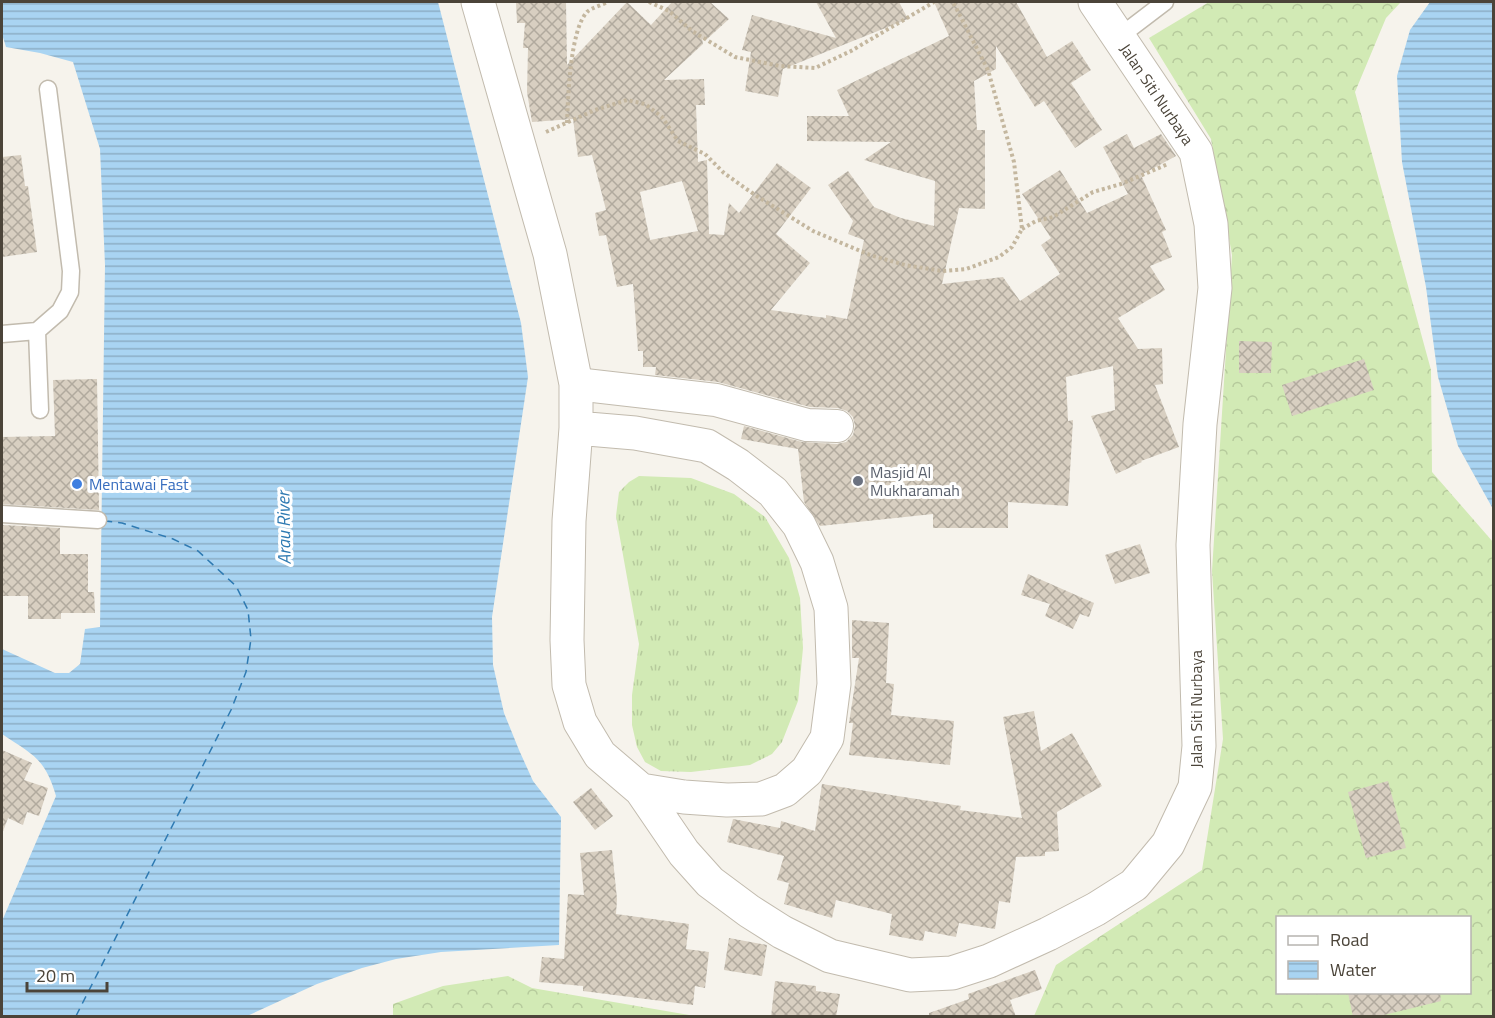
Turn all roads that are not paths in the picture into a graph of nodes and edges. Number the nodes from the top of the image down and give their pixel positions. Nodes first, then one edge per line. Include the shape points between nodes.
1 (478, 2) edge
2 (1095, 2) edge
3 (1165, 2) edge
4 (1119, 37) junction
5 (48, 89) dead end
6 (37, 331) junction
7 (2, 334) edge
8 (576, 384) junction
9 (40, 410) dead end
10 (837, 426) dead end
11 (576, 428) junction
12 (2, 514) edge
13 (98, 520) dead end
14 (641, 790) junction

1 - 8 street via 550,254
2 - 4 street, Jalan Siti Nurbaya
3 - 4 lane
4 - 14 street, Jalan Siti Nurbaya via 1196,152 1211,224 1215,288 1200,424 1193,545 1199,746 1195,787 1168,844 1134,885 1096,909 990,961 952,973 910,975 830,956 748,911 710,882 684,853
5 - 6 lane via 71,271 70,292 60,311
6 - 7 lane
6 - 9 lane
8 - 10 street via 716,400 807,424
8 - 11 street
11 - 14 street via 569,521 569,685 580,722 600,755
11 - 14 street via 635,433 707,447 738,465 773,492 799,525 817,562 831,608 834,684 827,738 807,771 785,790 761,799 684,798
12 - 13 lane

